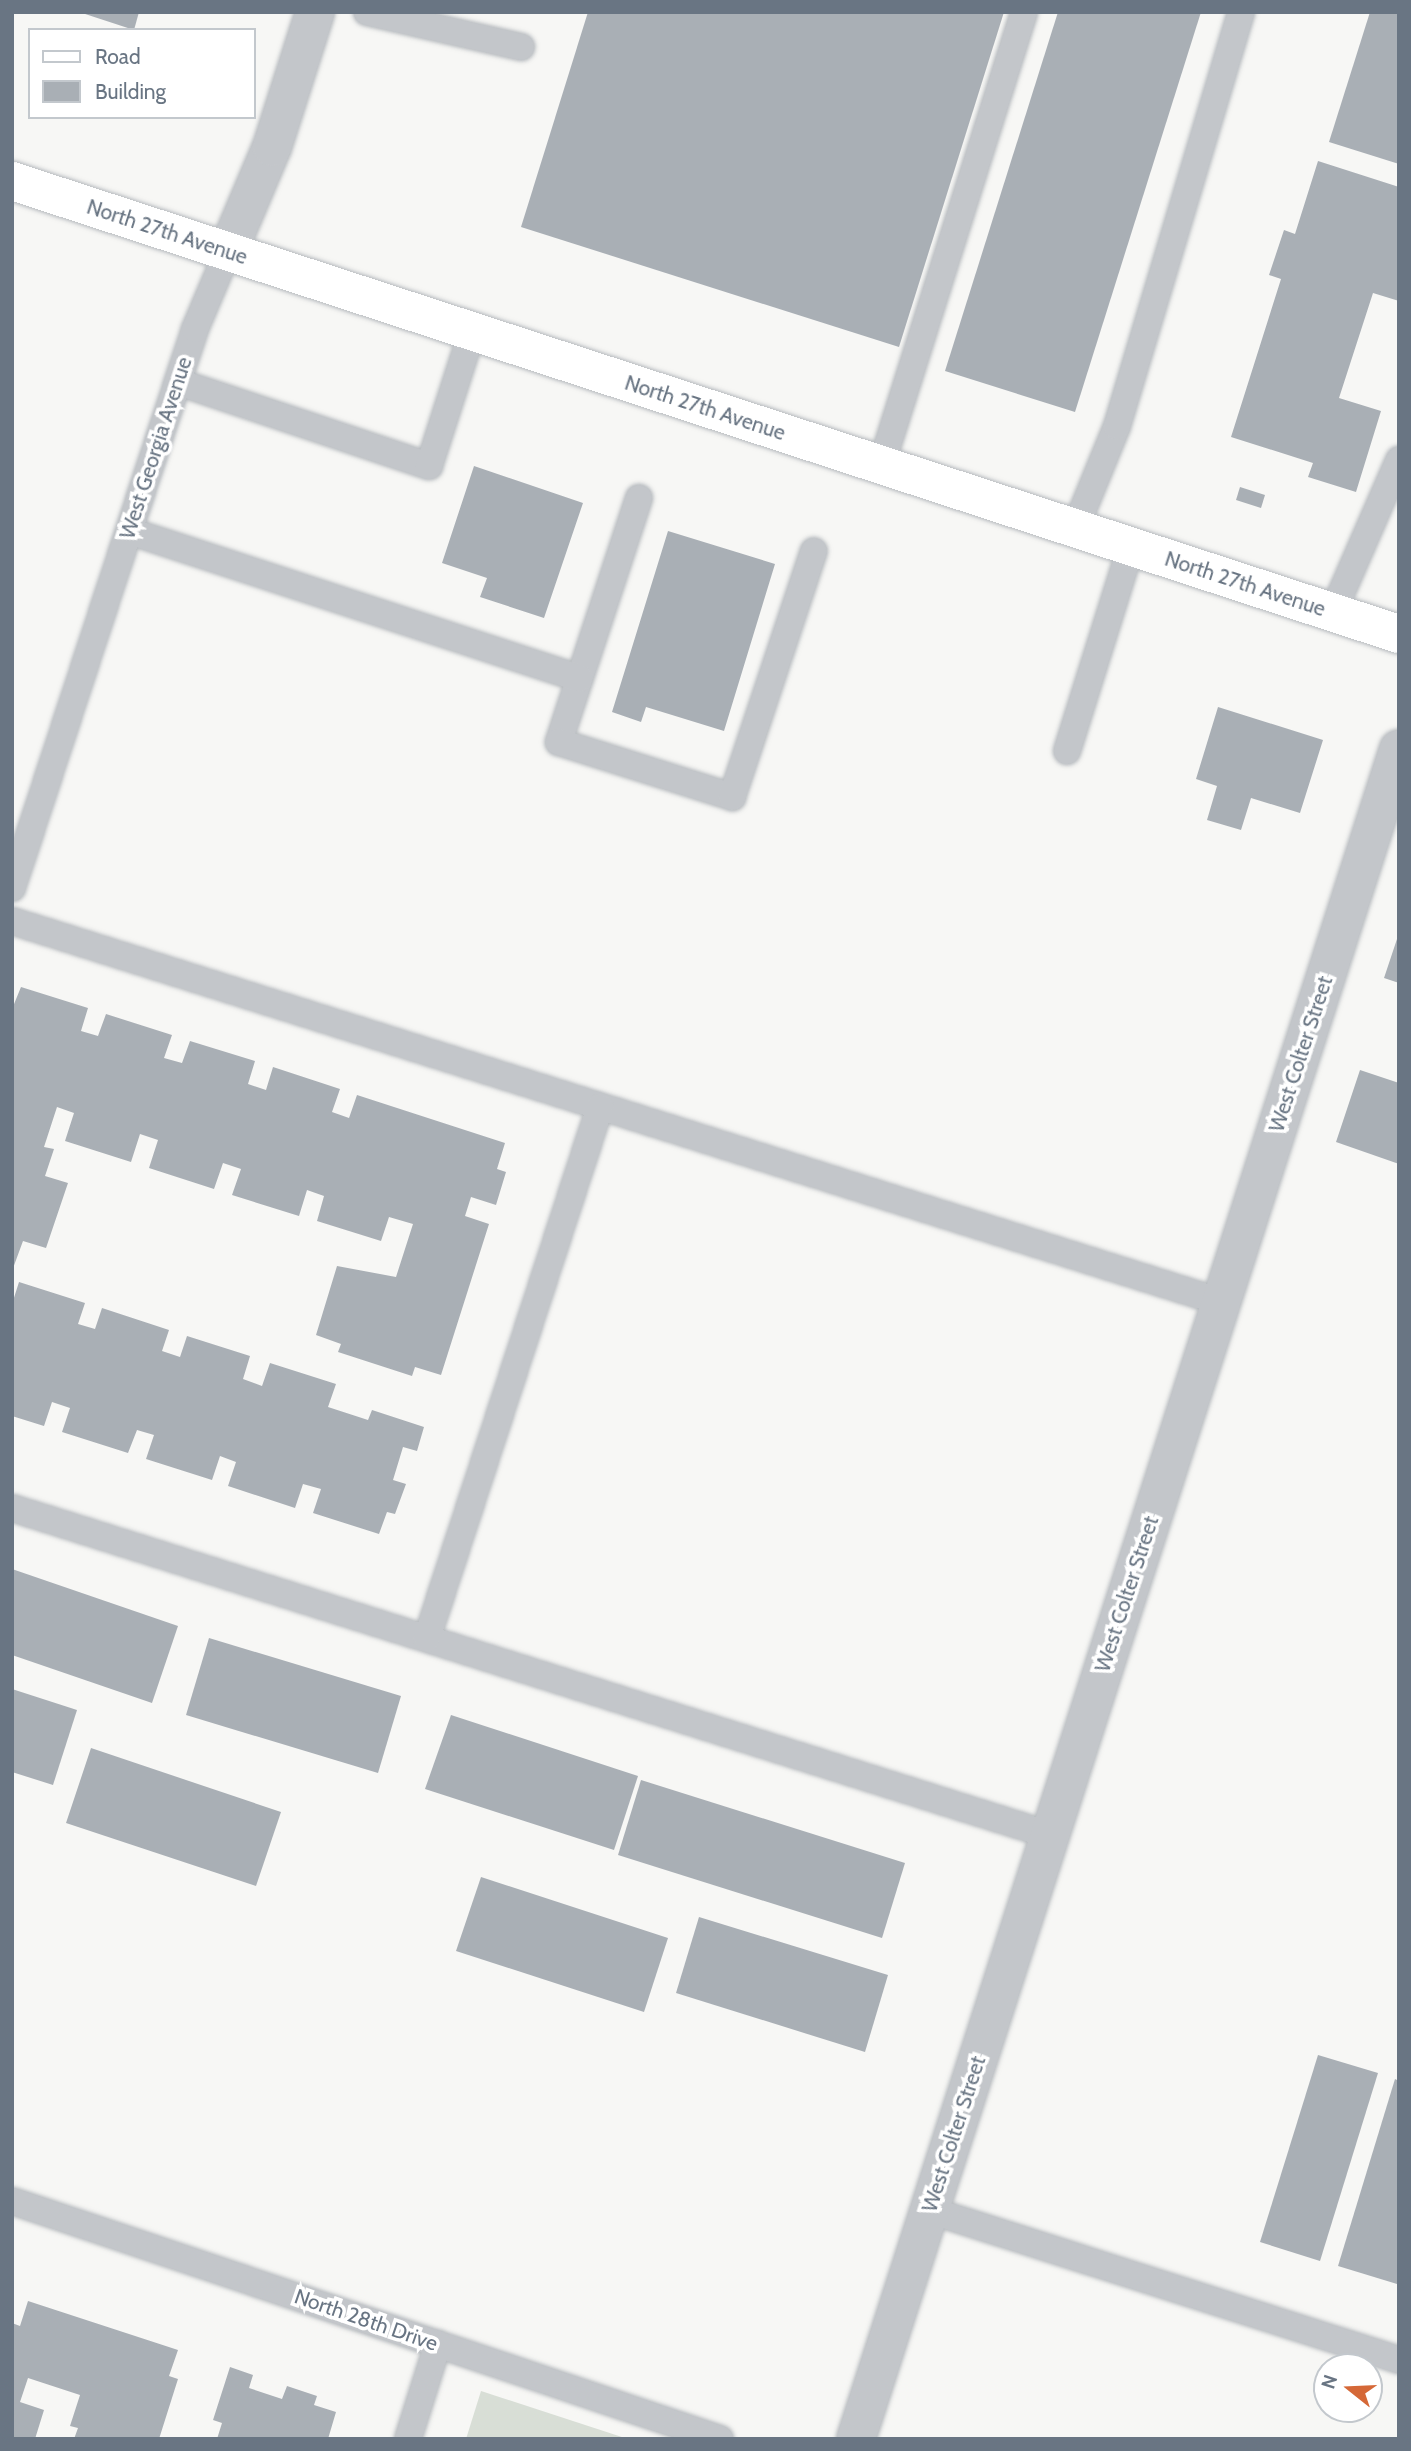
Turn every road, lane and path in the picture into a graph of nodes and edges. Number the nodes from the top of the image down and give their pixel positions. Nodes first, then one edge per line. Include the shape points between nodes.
1 (315, 12) edge
2 (367, 12) edge
3 (1024, 12) edge
4 (1241, 12) edge
5 (521, 47) dead end
6 (12, 181) edge
7 (228, 251) junction
8 (472, 332) junction
9 (178, 382) junction
10 (1399, 460) edge
11 (881, 466) junction
12 (639, 498) dead end
13 (1075, 529) junction
14 (129, 531) junction
15 (1131, 547) junction
16 (814, 551) dead end
17 (1333, 612) junction
18 (1399, 635) edge
19 (580, 678) junction
20 (1399, 749) edge
21 (1067, 751) dead end
22 (12, 888) edge
23 (12, 921) edge
24 (600, 1107) junction
25 (1221, 1302) junction
26 (12, 1508) edge
27 (427, 1638) junction
28 (1049, 1835) junction
29 (12, 2201) edge
30 (929, 2210) junction
31 (438, 2344) junction
32 (1399, 2360) edge
33 (408, 2439) edge
34 (720, 2439) edge
35 (856, 2439) edge

1 - 7 street, West Georgia Avenue via 272,147
2 - 5 lane
3 - 11 lane
4 - 13 lane via 1116,426
6 - 7 main road, North 27th Avenue
7 - 8 main road, North 27th Avenue
7 - 9 lane, West Georgia Avenue
8 - 9 lane via 429,466
8 - 11 main road, North 27th Avenue
9 - 14 lane, West Georgia Avenue
10 - 17 lane
11 - 13 main road, North 27th Avenue
12 - 19 lane
13 - 15 main road, North 27th Avenue
14 - 19 lane
14 - 22 lane, West Georgia Avenue
15 - 17 main road, North 27th Avenue
15 - 21 lane
16 - 19 lane via 732,797 559,743
17 - 18 main road, North 27th Avenue
20 - 25 street, West Colter Street
23 - 24 lane
24 - 25 lane
24 - 27 lane
25 - 28 street, West Colter Street
26 - 27 lane
27 - 28 lane
28 - 30 street, West Colter Street
29 - 31 lane, North 28th Drive
30 - 32 lane
30 - 35 street, West Colter Street
31 - 33 lane
31 - 34 lane, North 28th Drive

